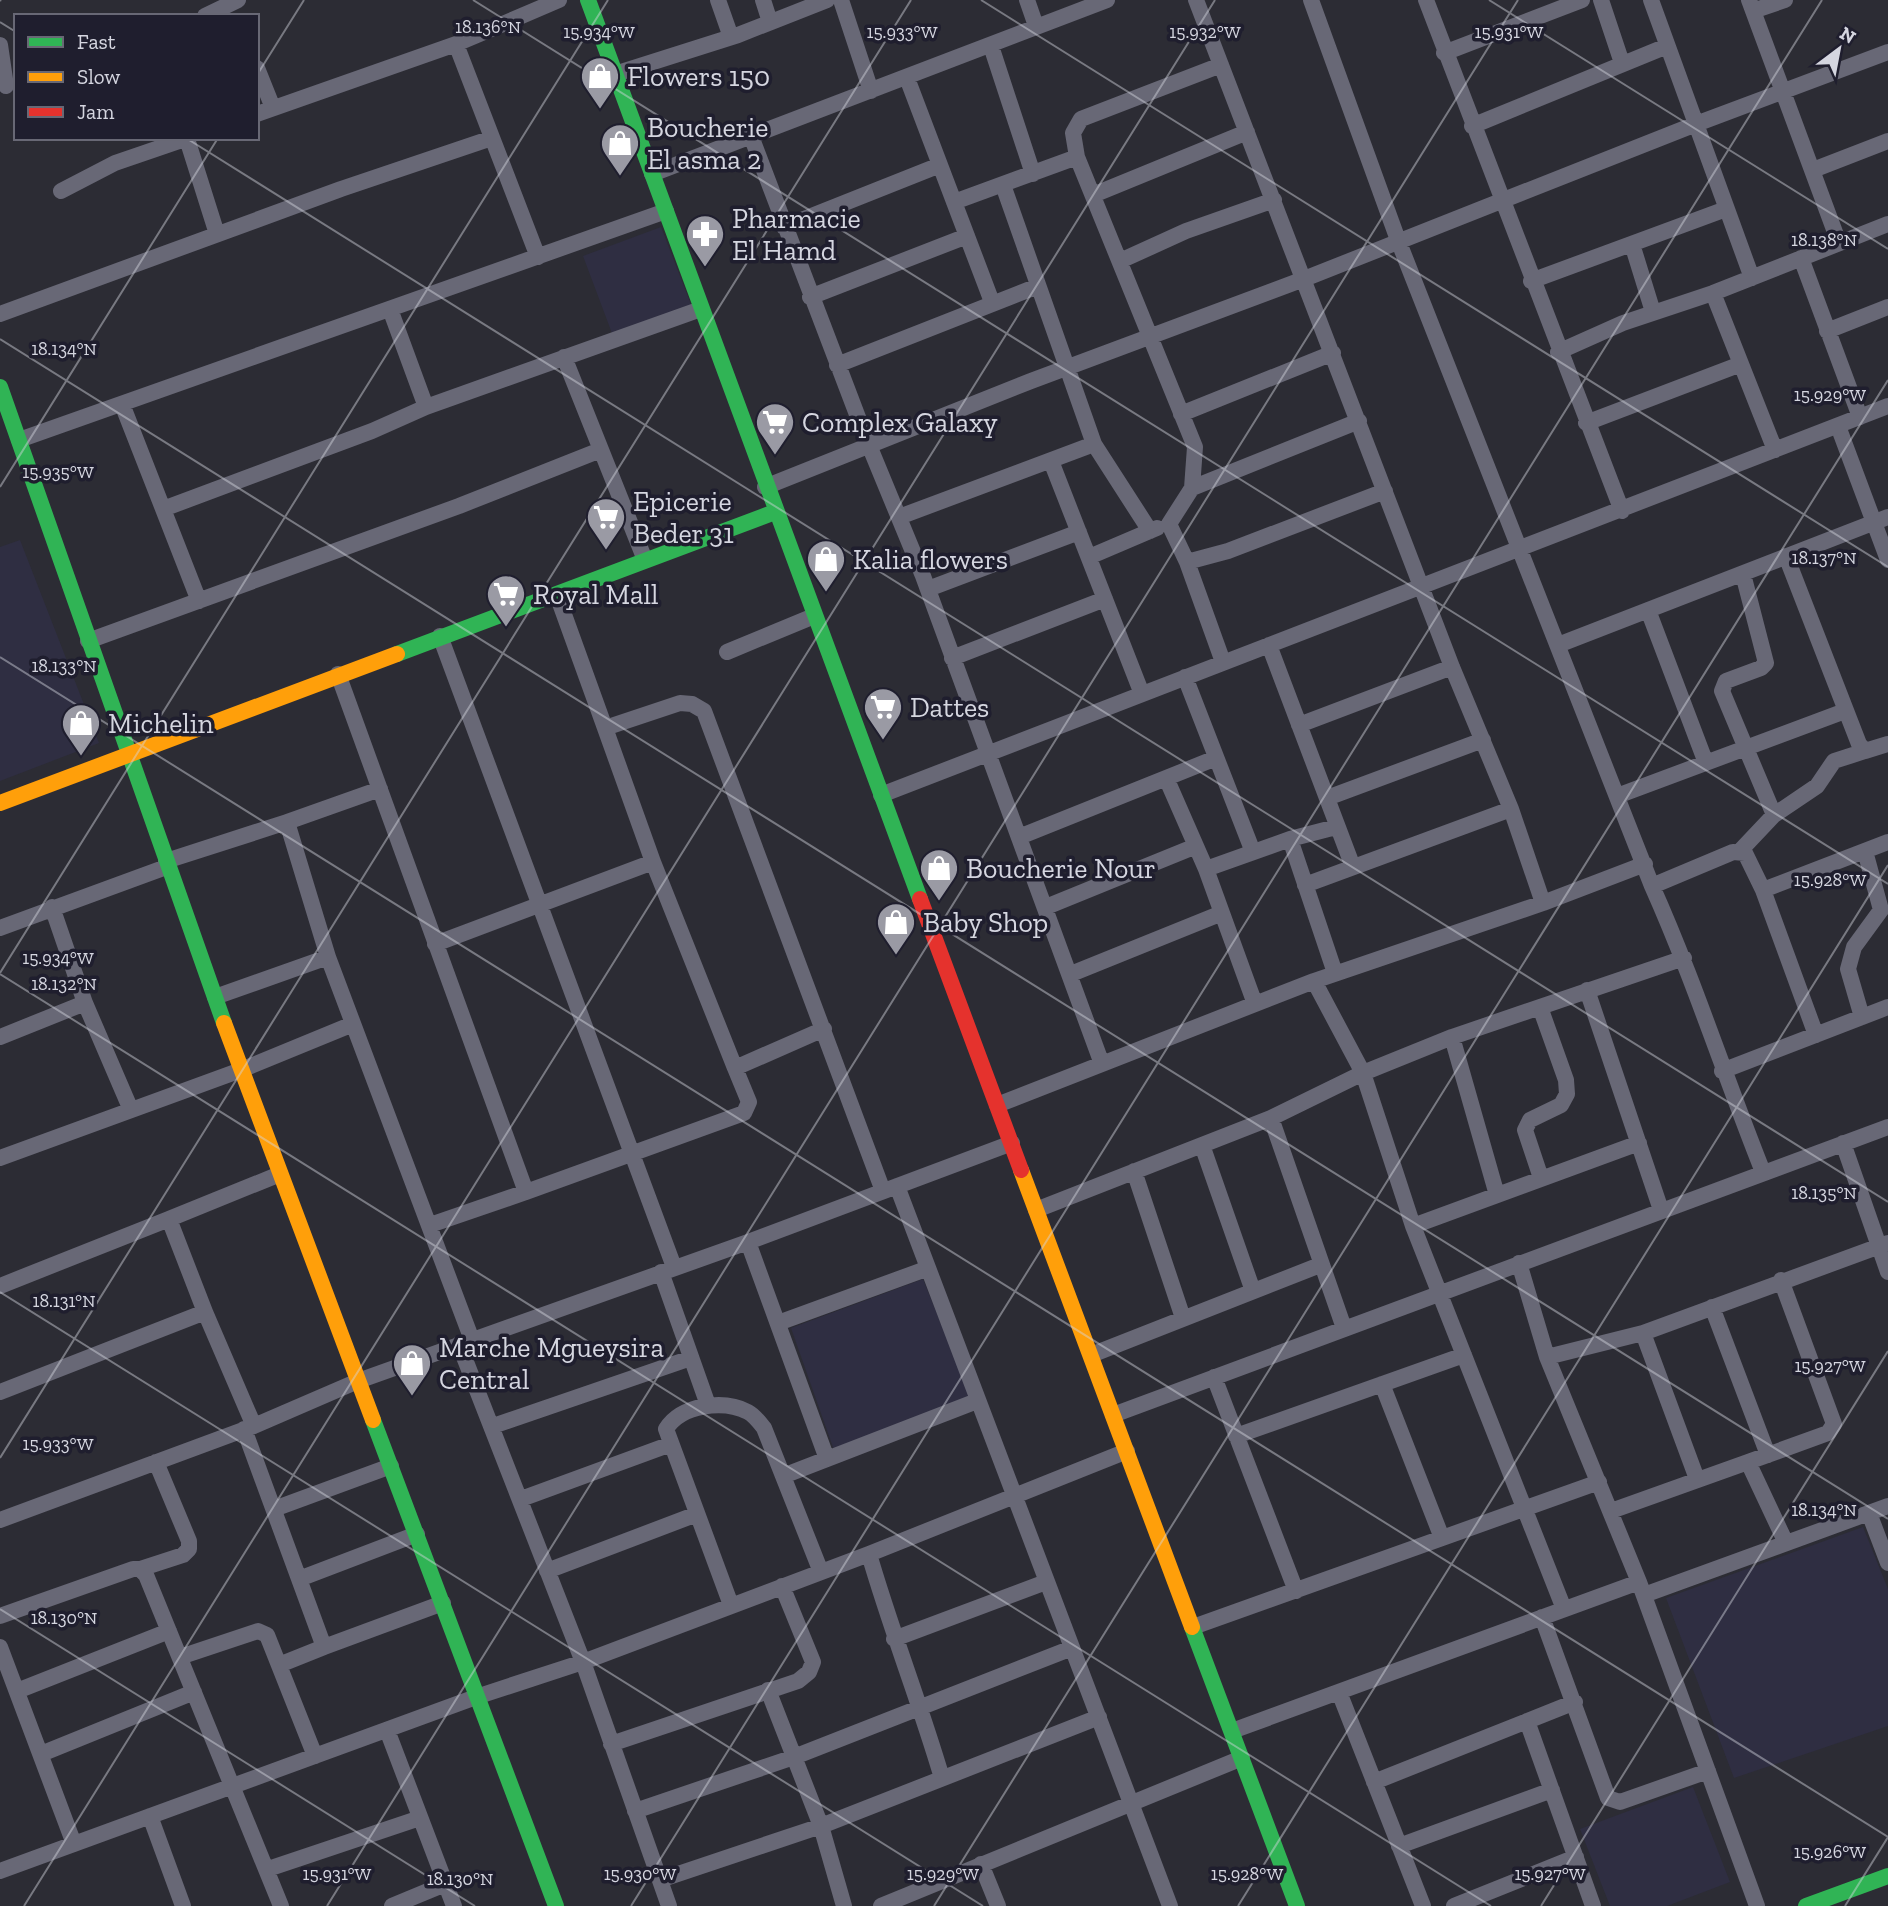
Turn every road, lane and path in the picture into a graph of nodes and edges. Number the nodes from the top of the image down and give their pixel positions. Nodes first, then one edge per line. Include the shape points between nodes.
1 (559, 0) edge
2 (588, 0) edge
3 (718, 0) edge
4 (763, 0) edge
5 (827, 0) edge
6 (841, 0) edge
7 (1027, 0) edge
8 (1107, 0) edge
9 (1196, 0) edge
10 (1311, 0) edge
11 (1426, 0) edge
12 (1582, 0) edge
13 (1601, 0) edge
14 (1651, 0) edge
15 (1785, 0) edge
16 (235, 5) edge
17 (1751, 6) edge
18 (210, 14) edge
19 (770, 22) junction
20 (1036, 26) junction
21 (731, 37) junction
22 (456, 44) junction
23 (0, 45) edge
24 (991, 46) junction
25 (1667, 46) junction
26 (1888, 52) edge
27 (1444, 53) junction
28 (1622, 63) junction
29 (1221, 65) junction
30 (615, 74) junction
31 (907, 78) junction
32 (259, 79) edge
33 (7, 86) edge
34 (1782, 90) junction
35 (872, 91) junction
36 (265, 111) edge
37 (1696, 124) junction
38 (1472, 126) junction
39 (1247, 132) junction
40 (751, 136) junction
41 (492, 138) junction
42 (185, 140) edge
43 (188, 140) edge
44 (1888, 141) edge
45 (1077, 157) junction
46 (940, 165) junction
47 (1813, 170) junction
48 (652, 174) junction
49 (1033, 174) junction
50 (1003, 185) junction
51 (61, 191) dead end
52 (1093, 195) junction
53 (1273, 200) junction
54 (1501, 201) junction
55 (954, 202) junction
56 (1726, 209) junction
57 (666, 211) junction
58 (1888, 224) edge
59 (784, 227) junction
60 (217, 234) junction
61 (967, 236) junction
62 (1398, 240) junction
63 (1839, 243) junction
64 (1632, 244) junction
65 (538, 257) junction
66 (1801, 258) junction
67 (1120, 261) junction
68 (1752, 278) junction
69 (1304, 279) junction
70 (1531, 281) junction
71 (1038, 286) junction
72 (1713, 293) junction
73 (810, 297) junction
74 (992, 302) junction
75 (1888, 307) edge
76 (390, 309) junction
77 (701, 309) junction
78 (1653, 312) junction
79 (0, 314) edge
80 (1827, 331) junction
81 (1150, 336) junction
82 (1558, 352) junction
83 (1333, 353) junction
84 (564, 357) junction
85 (1741, 364) junction
86 (837, 365) junction
87 (1066, 368) junction
88 (0, 387) edge
89 (122, 404) junction
90 (1888, 406) edge
91 (426, 407) junction
92 (1181, 414) junction
93 (1860, 417) junction
94 (1359, 421) junction
95 (1586, 423) junction
96 (1838, 426) junction
97 (18, 437) junction
98 (0, 439) edge
99 (1094, 443) junction
100 (869, 446) junction
101 (598, 450) junction
102 (1775, 450) junction
103 (1051, 461) junction
104 (765, 487) junction
105 (1192, 488) junction
106 (1385, 491) junction
107 (163, 509) junction
108 (1622, 511) junction
109 (775, 512) junction
110 (899, 517) junction
111 (1881, 519) edge
112 (1169, 524) junction
113 (1150, 531) junction
114 (1079, 532) junction
115 (1520, 547) junction
116 (1786, 556) junction
117 (1088, 557) junction
118 (645, 560) junction
119 (1888, 560) edge
120 (1186, 562) junction
121 (1743, 574) junction
122 (1421, 585) junction
123 (928, 589) junction
124 (557, 595) junction
125 (1105, 599) junction
126 (199, 601) junction
127 (1648, 610) junction
128 (814, 616) junction
129 (440, 636) junction
130 (88, 640) junction
131 (1269, 645) junction
132 (1558, 645) junction
133 (727, 652) dead end
134 (952, 658) junction
135 (1223, 662) junction
136 (1452, 667) junction
137 (338, 674) junction
138 (1185, 677) junction
139 (1142, 694) junction
140 (1845, 711) junction
141 (1298, 725) junction
142 (604, 728) junction
143 (1483, 740) junction
144 (1888, 744) edge
145 (1744, 748) junction
146 (1865, 751) junction
147 (127, 753) junction
148 (986, 754) junction
149 (1216, 758) junction
150 (1706, 763) junction
151 (1167, 780) junction
152 (380, 789) junction
153 (881, 795) junction
154 (1617, 796) junction
155 (1327, 798) junction
156 (0, 803) edge
157 (1511, 809) junction
158 (1774, 815) junction
159 (286, 822) junction
160 (1336, 827) junction
161 (1019, 837) junction
162 (1290, 839) junction
163 (1888, 842) edge
164 (1196, 846) junction
165 (1865, 851) junction
166 (1253, 852) junction
167 (1739, 852) junction
168 (653, 862) junction
169 (167, 864) junction
170 (1644, 864) junction
171 (1353, 866) junction
172 (1206, 869) junction
173 (1305, 885) junction
174 (1652, 886) junction
175 (1763, 890) junction
176 (1544, 903) junction
177 (540, 905) junction
178 (52, 907) junction
179 (1046, 907) junction
180 (1222, 913) junction
181 (0, 928) edge
182 (435, 944) junction
183 (328, 957) junction
184 (1684, 958) junction
185 (1071, 974) junction
186 (1335, 974) junction
187 (1314, 981) junction
188 (1587, 990) junction
189 (215, 997) junction
190 (85, 1003) junction
191 (1255, 1004) junction
192 (1540, 1007) junction
193 (1888, 1007) edge
194 (1861, 1017) junction
195 (353, 1024) junction
196 (824, 1029) junction
197 (1816, 1035) junction
198 (0, 1037) edge
199 (1452, 1037) junction
200 (1101, 1064) junction
201 (735, 1068) junction
202 (241, 1070) junction
203 (1723, 1071) junction
204 (1363, 1073) junction
205 (997, 1105) junction
206 (131, 1110) junction
207 (1271, 1118) junction
208 (1888, 1127) edge
209 (1012, 1143) junction
210 (1639, 1143) junction
211 (1843, 1143) junction
212 (1202, 1145) junction
213 (632, 1155) junction
214 (0, 1158) edge
215 (1134, 1171) junction
216 (1763, 1172) junction
217 (280, 1174) junction
218 (1541, 1178) junction
219 (890, 1189) junction
220 (526, 1192) junction
221 (1497, 1195) junction
222 (1036, 1210) junction
223 (1661, 1210) junction
224 (169, 1219) junction
225 (430, 1225) junction
226 (1413, 1226) junction
227 (748, 1242) junction
228 (1884, 1245) edge
229 (1519, 1263) junction
230 (1320, 1265) junction
231 (926, 1269) junction
232 (668, 1270) junction
233 (1888, 1272) edge
234 (1781, 1280) junction
235 (0, 1286) edge
236 (1254, 1291) junction
237 (1439, 1293) junction
238 (1712, 1307) junction
239 (205, 1312) junction
240 (1184, 1318) junction
241 (778, 1323) junction
242 (1344, 1328) junction
243 (1643, 1333) junction
244 (465, 1342) junction
245 (1091, 1355) junction
246 (1464, 1355) junction
247 (1548, 1357) junction
248 (691, 1358) junction
249 (1214, 1377) junction
250 (358, 1381) junction
251 (1382, 1384) junction
252 (0, 1392) edge
253 (977, 1401) junction
254 (708, 1405) junction
255 (1113, 1415) junction
256 (493, 1426) junction
257 (249, 1427) junction
258 (1236, 1436) junction
259 (671, 1444) junction
260 (1127, 1451) junction
261 (1768, 1455) junction
262 (827, 1459) junction
263 (156, 1462) junction
264 (1748, 1462) junction
265 (391, 1466) junction
266 (783, 1476) junction
267 (1697, 1479) junction
268 (1599, 1482) junction
269 (1013, 1494) junction
270 (521, 1499) junction
271 (1888, 1506) edge
272 (1525, 1508) junction
273 (274, 1509) junction
274 (1611, 1511) junction
275 (1869, 1513) junction
276 (697, 1514) junction
277 (0, 1520) edge
278 (417, 1534) junction
279 (1442, 1538) junction
280 (1786, 1544) junction
281 (869, 1554) junction
282 (1888, 1563) edge
283 (140, 1570) junction
284 (547, 1571) junction
285 (821, 1572) junction
286 (299, 1579) junction
287 (1046, 1582) junction
288 (782, 1586) junction
289 (1641, 1588) junction
290 (1296, 1591) junction
291 (443, 1603) junction
292 (731, 1605) junction
293 (1564, 1609) junction
294 (0, 1616) edge
295 (1542, 1618) junction
296 (1193, 1627) junction
297 (169, 1631) junction
298 (894, 1639) junction
299 (0, 1647) edge
300 (324, 1647) junction
301 (1072, 1648) junction
302 (180, 1657) junction
303 (583, 1662) junction
304 (279, 1665) junction
305 (768, 1690) junction
306 (17, 1691) junction
307 (194, 1692) junction
308 (1339, 1692) junction
309 (476, 1697) junction
310 (1575, 1702) junction
311 (922, 1708) junction
312 (1099, 1717) junction
313 (1527, 1721) junction
314 (387, 1730) junction
315 (1232, 1731) junction
316 (611, 1744) junction
317 (41, 1754) junction
318 (315, 1756) junction
319 (794, 1757) junction
320 (1242, 1758) junction
321 (1708, 1771) junction
322 (942, 1778) junction
323 (1374, 1782) junction
324 (233, 1786) junction
325 (1552, 1790) junction
326 (1130, 1801) junction
327 (635, 1811) junction
328 (150, 1816) junction
329 (420, 1818) junction
330 (821, 1826) junction
331 (74, 1844) junction
332 (1399, 1846) junction
333 (1576, 1857) junction
334 (981, 1864) junction
335 (268, 1869) junction
336 (0, 1871) edge
337 (1888, 1876) edge
338 (660, 1880) junction
339 (445, 1884) junction
340 (178, 1904) edge
341 (891, 1904) edge
342 (281, 1906) edge
343 (392, 1906) edge
344 (454, 1906) edge
345 (556, 1906) edge
346 (669, 1906) edge
347 (844, 1906) edge
348 (998, 1906) edge
349 (1170, 1906) edge
350 (1297, 1906) edge
351 (1423, 1906) edge
352 (1454, 1906) edge
353 (1593, 1906) edge
354 (1756, 1906) edge
355 (1806, 1906) edge

1 - 22 street
2 - 30 main road
3 - 21 street
4 - 19 street
5 - 19 street
6 - 35 street
7 - 20 street
8 - 20 street
9 - 29 street
10 - 62 street
11 - 27 street
12 - 27 street
13 - 28 street
14 - 25 street
15 - 17 street
16 - 18 street
17 - 34 street
19 - 21 street
20 - 24 street
21 - 30 street
22 - 36 street
22 - 41 street
23 - 33 street
24 - 31 street
24 - 49 street
25 - 28 street
25 - 37 street
26 - 34 street
27 - 38 street
28 - 38 street
29 - 39 street
29 - 45 street via 1081,119 1073,133
30 - 48 main road
31 - 35 street
31 - 46 street
32 - 36 street
34 - 37 street
34 - 47 street
35 - 40 street
37 - 54 street
37 - 56 street
38 - 54 street
39 - 52 street
39 - 53 street
40 - 48 street
40 - 59 street
41 - 60 street
41 - 65 street
42 - 51 street via 115,163
43 - 60 street
44 - 47 street
45 - 49 street
45 - 52 street
46 - 55 street
46 - 59 street
47 - 63 street
48 - 57 main road
49 - 50 street
50 - 55 street
50 - 71 street
52 - 67 street
53 - 67 street
53 - 69 street
54 - 62 street
54 - 70 street
55 - 61 street
56 - 64 street
56 - 68 street
57 - 65 street
57 - 77 main road
58 - 63 street
59 - 73 street
60 - 79 street
61 - 73 street
61 - 74 street
62 - 69 street
62 - 115 street
63 - 66 street
64 - 70 street
64 - 78 street
65 - 76 street
66 - 68 street
66 - 80 street
67 - 81 street
68 - 72 street
69 - 81 street
69 - 83 street
70 - 82 street
71 - 74 street
71 - 87 street
72 - 78 street
72 - 85 street
73 - 86 street
74 - 86 street
75 - 80 street
76 - 89 street
76 - 91 street
77 - 84 street
77 - 104 main road
78 - 82 street
80 - 93 street
81 - 87 street
81 - 92 street
82 - 95 street
83 - 92 street
83 - 94 street
84 - 91 street
84 - 101 street
85 - 95 street
85 - 102 street
86 - 100 street
87 - 99 street
87 - 100 street
88 - 97 main road
89 - 97 street
89 - 107 street
90 - 93 street
91 - 107 street
92 - 105 street via 1197,454
93 - 96 street
94 - 105 street
94 - 106 street
95 - 108 street
96 - 102 street
96 - 111 street
97 - 98 street
97 - 130 main road
99 - 103 street
99 - 113 street
100 - 104 street
100 - 110 street
101 - 118 street
101 - 126 street
102 - 108 street
103 - 110 street
103 - 114 street
104 - 109 main road
105 - 112 street
106 - 120 street via 1228,551
106 - 122 street
107 - 126 street
108 - 115 street
109 - 118 main road
109 - 128 main road
110 - 123 street
111 - 116 street
111 - 119 street
112 - 113 street
112 - 120 street
113 - 117 street
114 - 117 street
114 - 123 street
115 - 122 street
115 - 132 street
116 - 121 street
116 - 140 street
117 - 125 street
118 - 124 main road
120 - 135 street
121 - 127 street
121 - 145 street via 1767,659 1765,666 1722,686
122 - 131 street
122 - 136 street
123 - 134 street
124 - 129 main road
124 - 142 street
125 - 134 street
125 - 139 street
126 - 130 street
127 - 132 street
127 - 150 street
128 - 133 street
128 - 153 main road
129 - 137 main road
129 - 177 street
130 - 147 main road
131 - 135 street
131 - 141 street
132 - 154 street
134 - 148 street
135 - 138 street
136 - 141 street
136 - 143 street
137 - 147 main road
137 - 152 street
138 - 139 street
138 - 149 street
139 - 148 street
140 - 145 street
140 - 146 street
141 - 155 street
142 - 168 street
142 - 196 street via 680,703 704,711
143 - 155 street
143 - 157 street
144 - 146 street
145 - 150 street
145 - 158 street
146 - 158 street via 1834,761 1817,786
147 - 156 main road
147 - 169 main road
148 - 153 street
148 - 161 street
149 - 151 street
149 - 166 street
150 - 154 street
151 - 161 street
151 - 164 street
152 - 159 street
152 - 182 street
153 - 205 main road
154 - 170 street
155 - 160 street
157 - 171 street
157 - 176 street
158 - 167 street
159 - 169 street
159 - 183 street
160 - 162 street
160 - 171 street
161 - 179 street
162 - 166 street
162 - 173 street
163 - 165 street
164 - 172 street
164 - 179 street
165 - 175 street
165 - 194 street via 1881,910 1854,947 1848,969
166 - 172 street
167 - 174 street
167 - 175 street via 1748,856
168 - 177 street
168 - 201 street
169 - 178 street
169 - 189 main road
170 - 174 street
170 - 176 street
171 - 173 street
172 - 180 street
173 - 186 street
174 - 184 street
175 - 197 street
176 - 186 street
177 - 182 street
177 - 213 street
178 - 181 street
178 - 190 street
179 - 185 street
180 - 185 street
180 - 191 street
182 - 220 street
183 - 189 street
183 - 195 street
184 - 188 street
184 - 203 street
185 - 200 street
186 - 187 street
187 - 191 street
187 - 204 street
188 - 192 street
188 - 210 street
189 - 202 main road
190 - 198 street
190 - 206 street
191 - 200 street
192 - 199 street
192 - 218 street via 1567,1088 1561,1105 1530,1120 1525,1130
193 - 194 street
194 - 197 street
195 - 202 street
195 - 225 street
196 - 201 street
196 - 219 street
197 - 203 street
199 - 204 street
199 - 221 street
200 - 205 street
201 - 213 street via 749,1102 744,1113
202 - 206 street
202 - 217 main road
203 - 216 street
204 - 207 street
204 - 226 street
205 - 209 main road
206 - 214 street
207 - 212 street
207 - 230 street
208 - 211 street
209 - 219 street
209 - 222 main road
210 - 218 street
210 - 223 street
211 - 216 street
211 - 228 street
212 - 215 street
212 - 236 street
213 - 220 street
213 - 232 street
215 - 222 street
215 - 240 street
216 - 223 street
217 - 224 street
217 - 250 main road
218 - 221 street
219 - 227 street
219 - 231 street
220 - 225 street
221 - 226 street
222 - 245 main road
223 - 229 street
224 - 235 street
224 - 239 street
225 - 244 street
226 - 237 street
227 - 232 street
227 - 241 street
228 - 233 street
228 - 234 street
229 - 237 street
229 - 247 street
230 - 236 street
230 - 242 street
231 - 241 street
231 - 253 street
232 - 244 street
232 - 248 street
234 - 238 street
234 - 261 street via 1834,1424 1828,1433
236 - 240 street
237 - 242 street
237 - 246 street
238 - 243 street
238 - 261 street
239 - 252 street
239 - 257 street
240 - 245 street
241 - 262 street
242 - 249 street
243 - 247 street
243 - 267 street
244 - 250 street
244 - 256 street
245 - 255 main road
246 - 251 street
246 - 272 street
247 - 268 street
248 - 254 street
248 - 256 street
249 - 255 street
249 - 258 street
250 - 257 street
250 - 265 main road
251 - 258 street
251 - 279 street
253 - 262 street
253 - 269 street
254 - 259 street via 670,1422 666,1429
254 - 266 street via 750,1412 764,1428
255 - 260 main road
256 - 270 street
257 - 263 street
257 - 273 street
258 - 290 street
259 - 270 street
259 - 276 street
260 - 269 street
260 - 296 main road
261 - 264 street
262 - 266 street
263 - 277 street
263 - 283 street via 189,1549
264 - 267 street
264 - 280 street
265 - 273 street
265 - 278 main road
266 - 285 street
267 - 274 street
268 - 272 street
268 - 274 street
269 - 281 street
269 - 287 street
270 - 284 street
271 - 275 street
272 - 279 street
272 - 293 street
273 - 286 street
274 - 289 street
275 - 280 street
275 - 282 street
276 - 284 street
276 - 292 street
278 - 286 street
278 - 291 main road
279 - 290 street
280 - 289 street
281 - 285 street
281 - 298 street
283 - 294 street
283 - 297 street
284 - 303 street
285 - 288 street
286 - 300 street
287 - 298 street
287 - 301 street
288 - 292 street
288 - 305 street via 813,1662 798,1681
289 - 293 street
289 - 321 street
290 - 296 street
291 - 300 street
291 - 309 main road
292 - 303 street
293 - 295 street
295 - 308 street
295 - 310 street
296 - 315 main road
297 - 302 street
297 - 306 street
298 - 311 street
299 - 306 street
300 - 304 street
301 - 311 street
301 - 312 street
302 - 304 street via 258,1631 267,1635
302 - 307 street
303 - 309 street
303 - 316 street
304 - 318 street
305 - 316 street
305 - 319 street
306 - 317 street
307 - 317 street
307 - 324 street
308 - 315 street
308 - 323 street
309 - 314 street
309 - 345 main road
310 - 313 street
310 - 321 street via 1613,1802
311 - 319 street
311 - 322 street
312 - 322 street
312 - 326 street
313 - 323 street
313 - 325 street
314 - 318 street
314 - 329 street
315 - 320 main road
316 - 327 street
317 - 331 street
318 - 324 street
319 - 327 street
319 - 330 street
320 - 326 street
320 - 350 main road
321 - 354 street
322 - 330 street
323 - 332 street
324 - 328 street
324 - 335 street
325 - 332 street
325 - 333 street
326 - 334 street
326 - 349 street
327 - 338 street
328 - 331 street
328 - 340 street
329 - 335 street
329 - 339 street
330 - 338 street
330 - 347 street
331 - 336 street
332 - 351 street
333 - 352 street
333 - 353 street
334 - 341 street
334 - 348 street
335 - 342 street
337 - 355 main road
338 - 346 street
339 - 343 street
339 - 344 street

